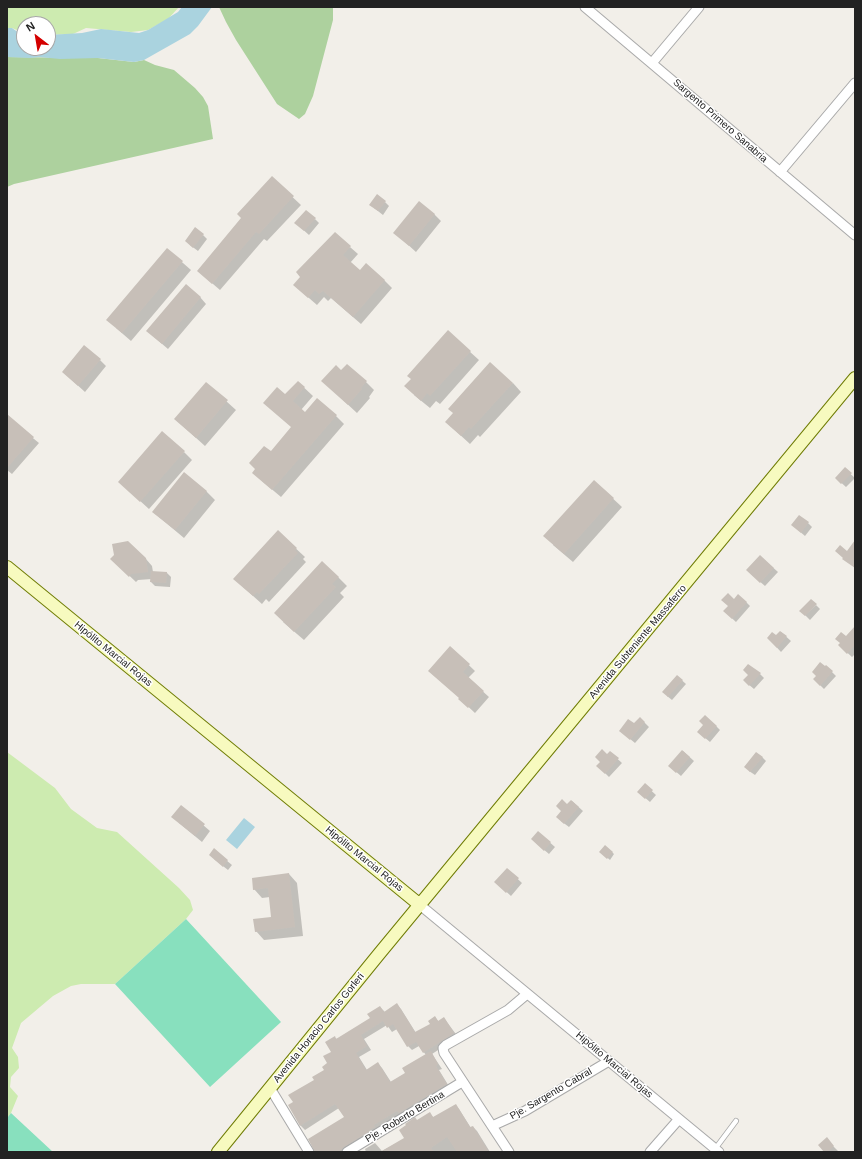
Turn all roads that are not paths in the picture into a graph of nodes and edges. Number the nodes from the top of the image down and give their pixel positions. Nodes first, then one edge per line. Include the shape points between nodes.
1 (585, 7) edge
2 (699, 7) edge
3 (652, 63) junction
4 (855, 83) edge
5 (780, 172) junction
6 (855, 235) edge
7 (855, 378) edge
8 (7, 567) edge
9 (420, 905) junction
10 (527, 994) junction
11 (609, 1061) junction
12 (462, 1082) junction
13 (270, 1088) junction
14 (679, 1119) junction
15 (736, 1121) dead end
16 (492, 1126) junction
17 (717, 1150) edge
18 (218, 1152) edge
19 (309, 1152) edge
20 (347, 1152) edge
21 (509, 1152) edge
22 (650, 1152) edge

1 - 3 street, Sargento Primero Sanabria
2 - 3 street
3 - 5 street, Sargento Primero Sanabria
4 - 5 street
5 - 6 street, Sargento Primero Sanabria
7 - 9 main road, Avenida Subteniente Massaferro
8 - 9 main road, Hipólito Marcial Rojas
9 - 10 street, Hipólito Marcial Rojas
9 - 13 main road, Avenida Horacio Carlos Gorleri
10 - 11 street, Hipólito Marcial Rojas
10 - 12 street via 508,1010 443,1048
11 - 14 street, Hipólito Marcial Rojas
11 - 16 street, Pje. Sargento Cabral via 525,1111
12 - 16 street
12 - 20 street, Pje. Roberto Bertina
13 - 18 main road, Avenida Horacio Carlos Gorleri
13 - 19 street
14 - 17 street, Hipólito Marcial Rojas
14 - 22 street
15 - 17 lane
16 - 21 street

